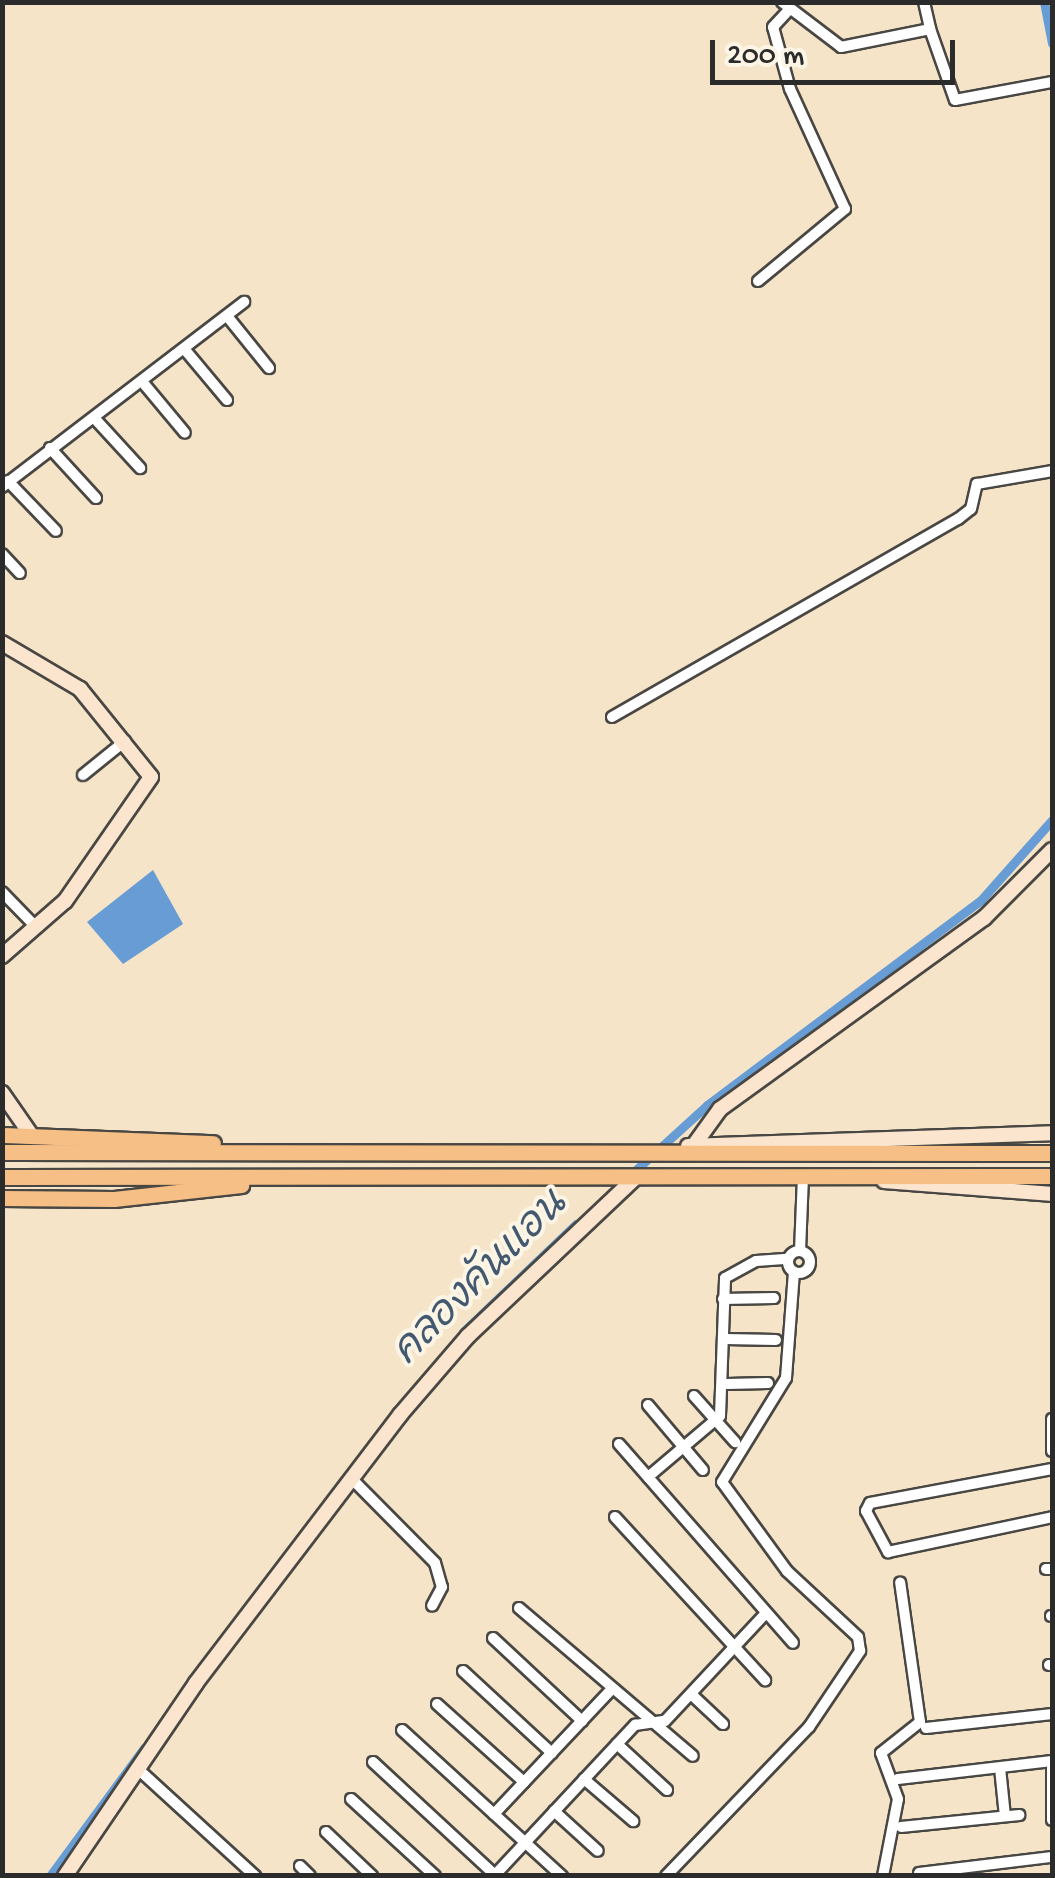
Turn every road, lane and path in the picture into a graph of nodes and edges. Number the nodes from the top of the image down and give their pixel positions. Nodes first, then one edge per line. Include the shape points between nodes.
1 (924, 2) edge
2 (786, 6) edge
3 (930, 29) junction
4 (1049, 82) edge
5 (758, 281) dead end
6 (244, 302) dead end
7 (227, 316) junction
8 (186, 351) junction
9 (269, 368) dead end
10 (145, 385) junction
11 (227, 400) dead end
12 (97, 421) junction
13 (186, 433) dead end
14 (50, 448) junction
15 (140, 468) dead end
16 (1052, 470) edge
17 (5, 484) edge
18 (96, 498) dead end
19 (56, 532) dead end
20 (2, 554) edge
21 (20, 573) dead end
22 (2, 644) edge
23 (612, 717) dead end
24 (126, 740) junction
25 (83, 774) dead end
26 (1052, 850) edge
27 (2, 892) edge
28 (36, 926) junction
29 (2, 956) edge
30 (2, 1094) edge
31 (1052, 1133) edge
32 (2, 1136) edge
33 (32, 1136) junction
34 (114, 1144) junction
35 (685, 1148) junction
36 (2, 1152) edge
37 (1052, 1153) edge
38 (279, 1176) junction
39 (860, 1176) junction
40 (1052, 1176) edge
41 (2, 1177) edge
42 (92, 1177) junction
43 (803, 1177) junction
44 (632, 1178) junction
45 (1052, 1194) edge
46 (2, 1198) edge
47 (97, 1199) junction
48 (800, 1251) junction
49 (788, 1259) junction
50 (794, 1272) junction
51 (774, 1298) dead end
52 (723, 1299) junction
53 (726, 1339) junction
54 (776, 1340) dead end
55 (768, 1383) dead end
56 (728, 1384) junction
57 (694, 1396) dead end
58 (648, 1405) dead end
59 (1052, 1418) edge
60 (716, 1420) junction
61 (735, 1442) dead end
62 (619, 1444) dead end
63 (684, 1448) junction
64 (1052, 1450) edge
65 (1052, 1469) edge
66 (702, 1470) dead end
67 (648, 1477) junction
68 (352, 1479) junction
69 (1052, 1517) edge
70 (615, 1518) dead end
71 (900, 1582) dead end
72 (432, 1606) dead end
73 (519, 1608) dead end
74 (766, 1613) junction
75 (492, 1638) dead end
76 (792, 1643) dead end
77 (736, 1646) junction
78 (463, 1671) dead end
79 (765, 1680) dead end
80 (610, 1691) junction
81 (691, 1694) junction
82 (436, 1704) dead end
83 (1052, 1714) edge
84 (582, 1721) junction
85 (658, 1722) junction
86 (722, 1724) dead end
87 (926, 1728) dead end
88 (402, 1730) dead end
89 (616, 1744) junction
90 (552, 1753) junction
91 (693, 1756) dead end
92 (373, 1762) dead end
93 (1052, 1764) edge
94 (1000, 1768) junction
95 (138, 1769) junction
96 (584, 1779) junction
97 (898, 1779) dead end
98 (524, 1782) junction
99 (667, 1790) dead end
100 (351, 1798) dead end
101 (1052, 1810) edge
102 (554, 1811) junction
103 (494, 1814) junction
104 (1019, 1814) dead end
105 (1006, 1816) junction
106 (1052, 1820) edge
107 (633, 1821) dead end
108 (902, 1827) dead end
109 (326, 1832) dead end
110 (526, 1842) junction
111 (598, 1851) dead end
112 (1052, 1857) edge
113 (300, 1866) dead end
114 (918, 1873) dead end
115 (495, 1875) edge
116 (66, 1876) edge
117 (255, 1876) edge
118 (310, 1876) edge
119 (372, 1876) edge
120 (435, 1876) edge
121 (562, 1876) edge
122 (666, 1876) edge
123 (883, 1876) edge

1 - 3 street
2 - 3 street via 841,48
2 - 5 street via 774,27 790,90 845,206
3 - 4 street via 951,98
6 - 7 street
7 - 8 street
7 - 9 street
8 - 10 street
8 - 11 street
10 - 12 street
10 - 13 street
12 - 14 street
12 - 15 street
14 - 17 street
14 - 18 street
16 - 23 street via 976,484 971,509 958,519
17 - 19 street
20 - 21 street
22 - 24 street via 80,689
24 - 25 street
24 - 28 street via 147,765 150,789
26 - 35 street via 984,918 720,1108
27 - 28 street
28 - 29 street
30 - 33 street
31 - 35 street
32 - 33 main road
33 - 34 main road
34 - 35 main road via 309,1151
34 - 36 main road
35 - 37 main road
38 - 42 main road
38 - 44 main road
38 - 47 main road
39 - 40 main road
39 - 43 main road
39 - 45 street
41 - 42 main road
42 - 47 main road via 103,1190
43 - 44 main road
43 - 48 street
44 - 68 street via 468,1336
46 - 47 main road
48 - 49 street
48 - 50 street via 810,1267
49 - 50 street
49 - 52 street via 735,1269
50 - 122 street via 786,1378 722,1482 787,1571 858,1636 860,1651 809,1727
51 - 52 street
52 - 53 street
53 - 54 street
53 - 56 street
55 - 56 street
56 - 60 street
57 - 60 street
58 - 63 street
59 - 64 street
60 - 61 street
60 - 63 street
62 - 67 street
63 - 66 street
63 - 67 street
65 - 69 street via 870,1503 866,1511 888,1552
67 - 74 street
68 - 72 street via 435,1563 442,1587
68 - 95 street
70 - 77 street
71 - 123 street via 920,1722 881,1754 898,1800
73 - 80 street
74 - 76 street
74 - 77 street
75 - 84 street
77 - 79 street
77 - 81 street
78 - 90 street
80 - 84 street
80 - 85 street
81 - 85 street
81 - 86 street
82 - 98 street
83 - 87 street
84 - 90 street
85 - 89 street via 635,1724
85 - 91 street
88 - 103 street
89 - 96 street
89 - 99 street
90 - 98 street
92 - 115 street
93 - 94 street
93 - 101 street
94 - 97 street
94 - 105 street
95 - 116 street
95 - 117 street
96 - 102 street
96 - 107 street
98 - 103 street
100 - 120 street
101 - 106 street
102 - 110 street
102 - 111 street
103 - 110 street
104 - 105 street
105 - 108 street
109 - 119 street
110 - 115 street
110 - 121 street
112 - 114 street
113 - 118 street

